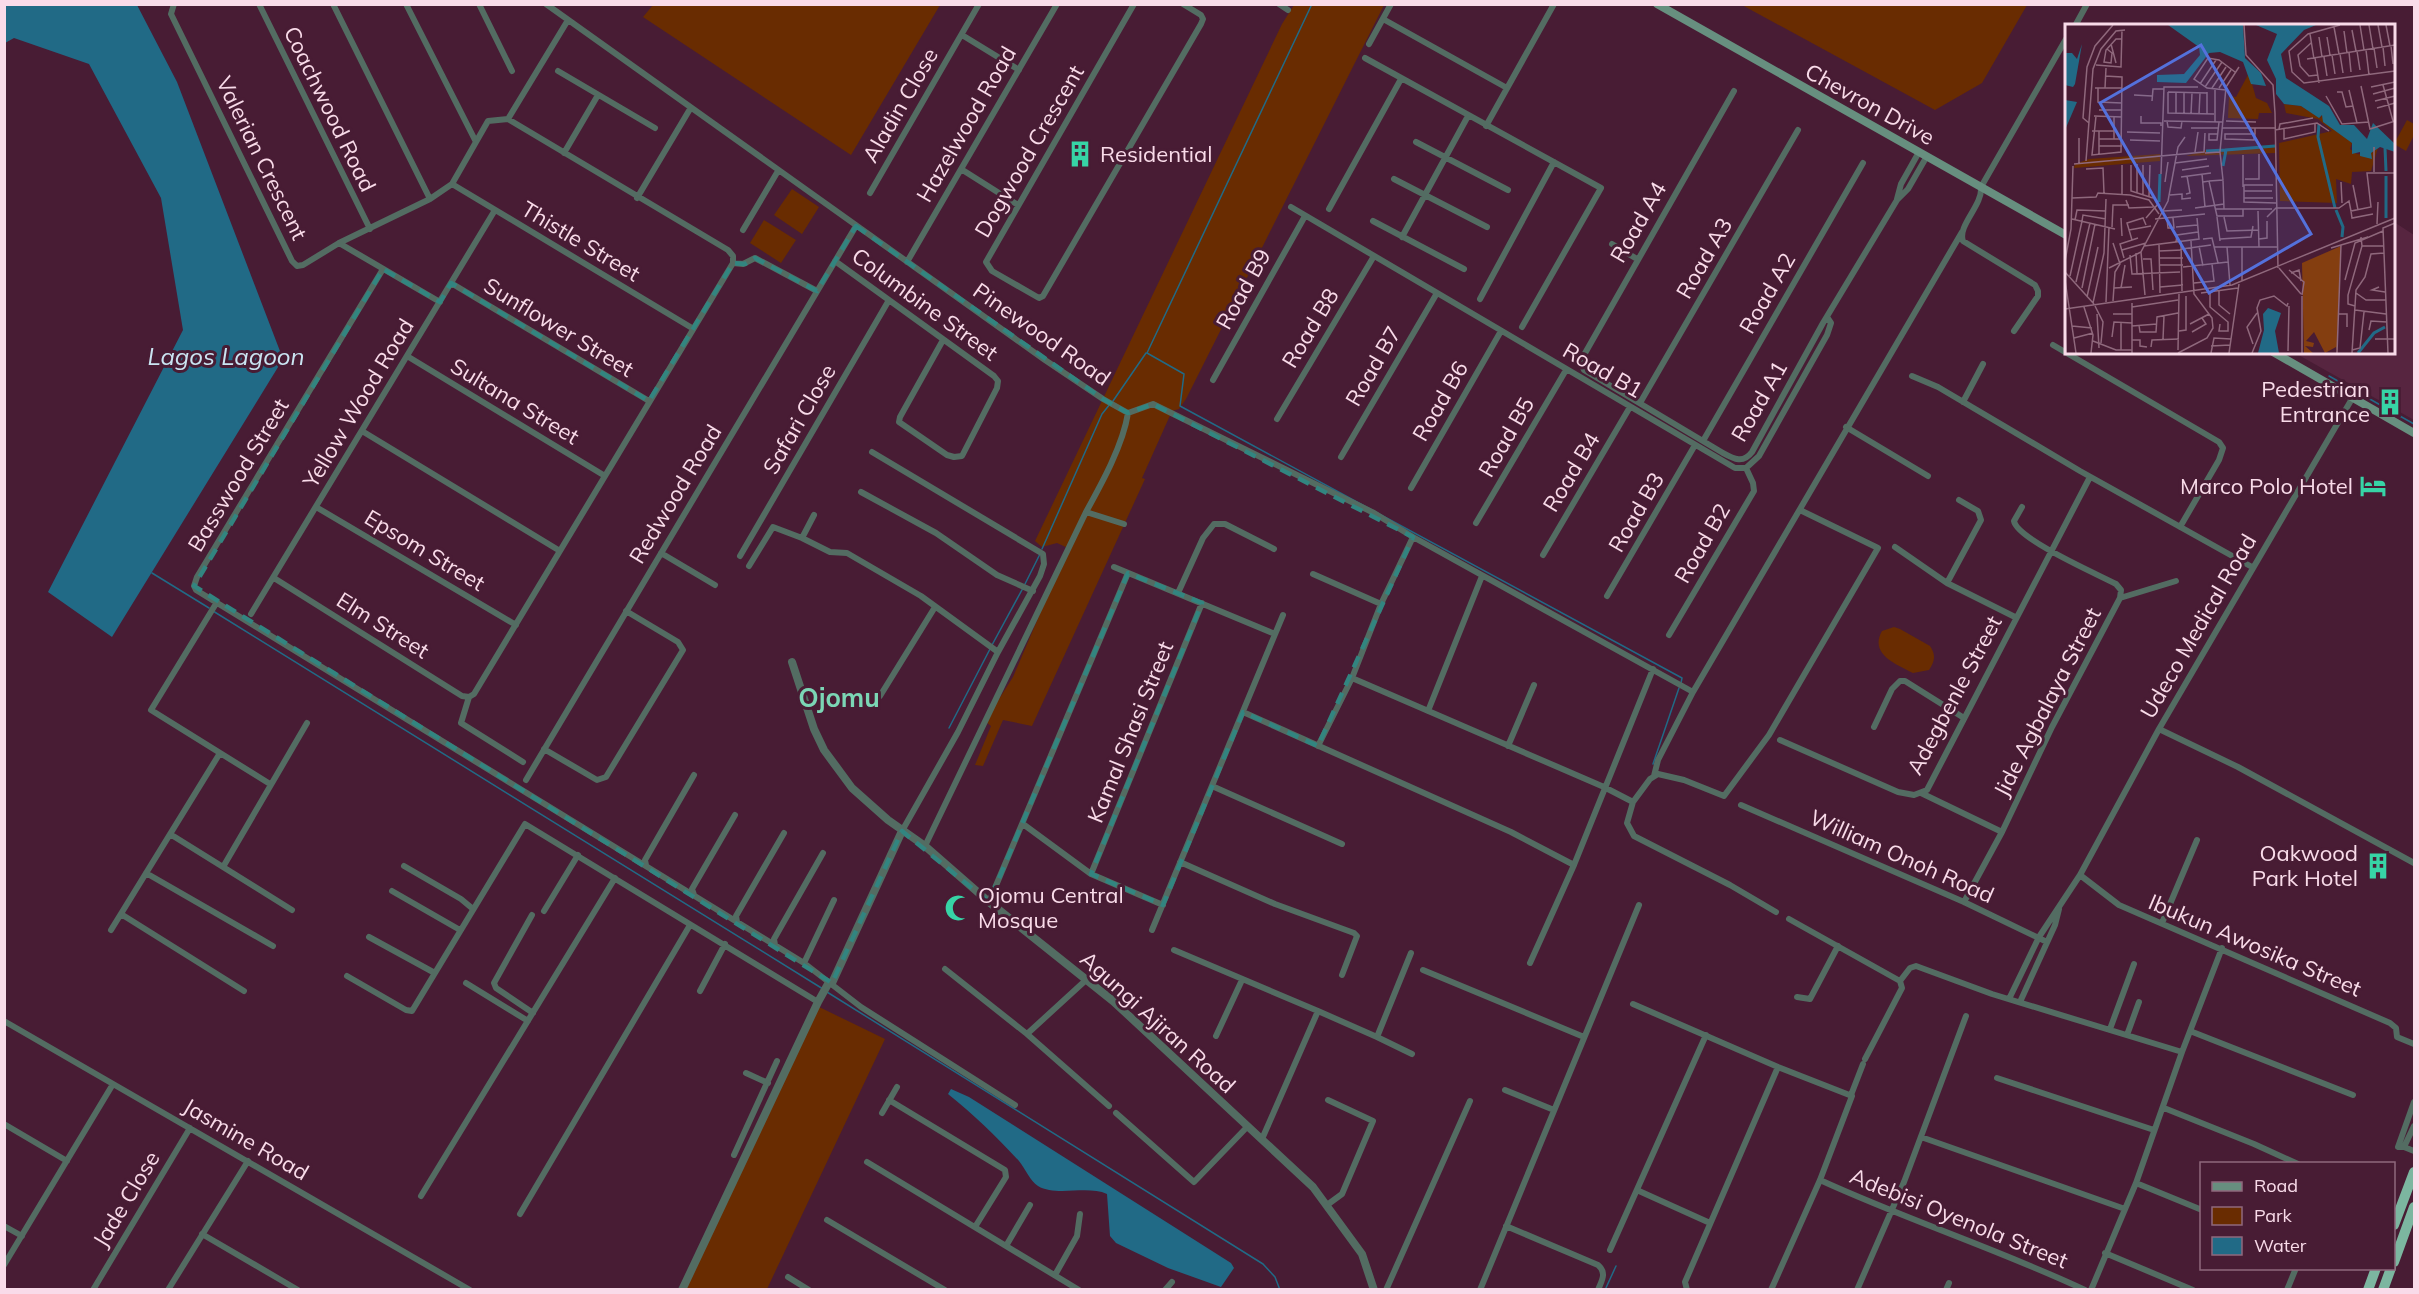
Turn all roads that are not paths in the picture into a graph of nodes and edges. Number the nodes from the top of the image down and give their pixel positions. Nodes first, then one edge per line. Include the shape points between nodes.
1 (174, 4) edge
2 (259, 4) edge
3 (333, 4) edge
4 (406, 4) edge
5 (479, 4) edge
6 (546, 4) edge
7 (979, 4) edge
8 (1057, 4) edge
9 (1134, 4) edge
10 (1183, 4) edge
11 (1279, 4) edge
12 (1391, 4) edge
13 (1554, 4) edge
14 (1657, 4) edge
15 (2087, 4) edge
16 (1288, 10) dead end
17 (1383, 19) junction
18 (568, 20) junction
19 (2075, 24) edge
20 (962, 34) junction
21 (2065, 42) edge
22 (1369, 44) dead end
23 (1365, 58) dead end
24 (1019, 70) junction
25 (512, 71) dead end
26 (558, 71) dead end
27 (1401, 79) junction
28 (1507, 88) junction
29 (1734, 91) dead end
30 (598, 95) junction
31 (690, 109) junction
32 (1468, 116) junction
33 (508, 119) junction
34 (1486, 126) junction
35 (655, 128) dead end
36 (1798, 130) dead end
37 (476, 142) junction
38 (1416, 142) dead end
39 (564, 153) junction
40 (1923, 154) junction
41 (1445, 158) junction
42 (1554, 162) junction
43 (1863, 163) dead end
44 (961, 169) junction
45 (778, 171) junction
46 (1394, 179) dead end
47 (452, 184) junction
48 (1981, 187) junction
49 (1508, 190) dead end
50 (870, 193) dead end
51 (1425, 196) junction
52 (637, 198) junction
53 (430, 199) junction
54 (1018, 205) junction
55 (1291, 207) dead end
56 (1329, 209) dead end
57 (495, 210) junction
58 (1305, 216) junction
59 (1373, 221) dead end
60 (856, 226) junction
61 (1487, 227) dead end
62 (370, 229) junction
63 (743, 230) dead end
64 (1962, 232) junction
65 (2065, 234) edge
66 (1402, 237) junction
67 (339, 243) junction
68 (1612, 244) dead end
69 (1374, 256) junction
70 (1637, 259) junction
71 (835, 261) junction
72 (733, 262) junction
73 (907, 262) junction
74 (1464, 268) dead end
75 (383, 269) junction
76 (451, 283) junction
77 (817, 291) junction
78 (1437, 293) junction
79 (1480, 299) dead end
80 (889, 300) junction
81 (440, 302) junction
82 (1827, 317) junction
83 (1522, 327) dead end
84 (692, 328) junction
85 (1501, 331) junction
86 (2014, 331) dead end
87 (943, 340) junction
88 (2053, 345) dead end
89 (2065, 352) edge
90 (2069, 354) edge
91 (2277, 354) edge
92 (407, 356) junction
93 (1983, 364) dead end
94 (1566, 370) junction
95 (1584, 370) joint
96 (1912, 376) dead end
97 (1213, 380) dead end
98 (2353, 397) junction
99 (649, 401) junction
100 (1963, 402) junction
101 (1640, 404) junction
102 (1630, 407) junction
103 (1128, 413) junction
104 (1277, 419) dead end
105 (1846, 427) junction
106 (362, 431) junction
107 (2415, 433) edge
108 (1703, 441) junction
109 (1695, 445) junction
110 (872, 452) dead end
111 (1341, 457) dead end
112 (1746, 468) junction
113 (605, 476) junction
114 (1928, 476) dead end
115 (2090, 477) junction
116 (1411, 488) dead end
117 (861, 492) dead end
118 (1959, 500) dead end
119 (316, 507) junction
120 (2022, 507) dead end
121 (1800, 510) junction
122 (1086, 512) junction
123 (814, 515) dead end
124 (1476, 523) dead end
125 (1124, 524) dead end
126 (2180, 527) junction
127 (1413, 537) junction
128 (802, 538) junction
129 (1894, 547) dead end
130 (1274, 549) dead end
131 (2050, 550) junction
132 (560, 551) junction
133 (661, 553) junction
134 (1543, 555) dead end
135 (740, 556) dead end
136 (749, 566) dead end
137 (1114, 567) dead end
138 (2252, 567) junction
139 (1128, 573) junction
140 (1313, 574) dead end
141 (1482, 576) junction
142 (274, 578) junction
143 (2176, 581) dead end
144 (1947, 583) junction
145 (715, 585) dead end
146 (1026, 588) junction
147 (1178, 593) junction
148 (1607, 596) dead end
149 (2120, 598) junction
150 (1202, 603) junction
151 (216, 604) junction
152 (1380, 604) junction
153 (935, 607) junction
154 (626, 611) junction
155 (251, 614) dead end
156 (1283, 615) dead end
157 (2015, 617) junction
158 (516, 625) junction
159 (1275, 634) junction
160 (1669, 635) dead end
161 (998, 652) junction
162 (792, 662) dead end
163 (1653, 669) junction
164 (1352, 678) junction
165 (1534, 685) dead end
166 (1693, 692) junction
167 (471, 695) junction
168 (880, 696) dead end
169 (1428, 711) junction
170 (1243, 712) junction
171 (1964, 718) junction
172 (307, 723) dead end
173 (1874, 727) dead end
174 (2159, 729) junction
175 (1780, 740) dead end
176 (1318, 746) junction
177 (1508, 746) junction
178 (543, 749) junction
179 (220, 753) junction
180 (524, 762) dead end
181 (694, 775) dead end
182 (1654, 776) junction
183 (526, 780) dead end
184 (270, 784) junction
185 (1212, 786) junction
186 (1604, 787) junction
187 (1921, 793) junction
188 (1633, 802) junction
189 (1741, 805) dead end
190 (735, 814) dead end
191 (1023, 824) junction
192 (902, 831) junction
193 (2002, 832) junction
194 (784, 833) dead end
195 (170, 834) junction
196 (2197, 840) dead end
197 (1342, 844) dead end
198 (925, 846) junction
199 (823, 853) dead end
200 (578, 855) junction
201 (1180, 862) junction
202 (2415, 862) edge
203 (1574, 865) junction
204 (404, 866) dead end
205 (646, 866) junction
206 (223, 867) junction
207 (146, 873) junction
208 (1090, 874) junction
209 (2079, 875) junction
210 (615, 879) junction
211 (392, 891) dead end
212 (694, 895) junction
213 (834, 900) dead end
214 (989, 902) junction
215 (1964, 902) junction
216 (1163, 905) junction
217 (1639, 905) dead end
218 (2059, 908) junction
219 (473, 909) junction
220 (292, 910) dead end
221 (544, 911) dead end
222 (1776, 912) dead end
223 (121, 914) junction
224 (532, 915) dead end
225 (1789, 919) dead end
226 (737, 922) junction
227 (2162, 923) junction
228 (690, 925) junction
229 (111, 930) dead end
230 (460, 930) junction
231 (1152, 930) dead end
232 (369, 937) dead end
233 (2038, 937) junction
234 (2047, 942) junction
235 (725, 944) junction
236 (775, 945) junction
237 (273, 946) dead end
238 (1838, 946) junction
239 (2222, 948) junction
240 (1174, 950) dead end
241 (1411, 953) dead end
242 (804, 963) junction
243 (1530, 963) dead end
244 (2134, 964) dead end
245 (945, 969) dead end
246 (1422, 970) dead end
247 (434, 972) junction
248 (1341, 975) dead end
249 (347, 976) dead end
250 (1086, 980) junction
251 (1242, 980) junction
252 (1900, 981) junction
253 (466, 983) dead end
254 (830, 983) junction
255 (244, 991) dead end
256 (700, 991) dead end
257 (1797, 997) dead end
258 (2009, 999) junction
259 (818, 1001) junction
260 (2020, 1002) junction
261 (2139, 1002) dead end
262 (1633, 1004) dead end
263 (1318, 1011) junction
264 (533, 1012) junction
265 (1966, 1016) dead end
266 (4, 1021) edge
267 (528, 1022) junction
268 (2110, 1029) junction
269 (2190, 1031) junction
270 (1027, 1034) junction
271 (1216, 1035) dead end
272 (1707, 1035) junction
273 (2127, 1035) junction
274 (1377, 1037) junction
275 (1584, 1037) junction
276 (2415, 1044) edge
277 (2182, 1052) junction
278 (1412, 1054) dead end
279 (777, 1061) dead end
280 (1778, 1067) junction
281 (746, 1073) dead end
282 (1997, 1078) dead end
283 (769, 1081) junction
284 (780, 1083) junction
285 (113, 1084) junction
286 (897, 1087) dead end
287 (1505, 1090) dead end
288 (1851, 1095) junction
289 (2353, 1095) dead end
290 (889, 1100) junction
291 (1328, 1100) dead end
292 (1470, 1101) dead end
293 (2415, 1102) edge
294 (1015, 1105) dead end
295 (1109, 1106) dead end
296 (2164, 1108) junction
297 (1554, 1110) junction
298 (882, 1113) dead end
299 (1116, 1113) dead end
300 (4, 1124) edge
301 (1248, 1126) junction
302 (2415, 1126) edge
303 (190, 1128) junction
304 (2154, 1130) junction
305 (1921, 1137) junction
306 (1262, 1139) junction
307 (2404, 1147) junction
308 (2415, 1151) edge
309 (734, 1155) dead end
310 (67, 1161) junction
311 (248, 1161) junction
312 (867, 1162) dead end
313 (2294, 1162) edge
314 (2415, 1172) edge
315 (1820, 1180) junction
316 (2136, 1183) junction
317 (1638, 1191) junction
318 (420, 1196) dead end
319 (1030, 1205) dead end
320 (1327, 1205) junction
321 (2415, 1207) edge
322 (2125, 1209) junction
323 (2200, 1209) edge
324 (1891, 1212) junction
325 (520, 1214) dead end
326 (1080, 1214) dead end
327 (827, 1220) dead end
328 (2395, 1222) edge
329 (1710, 1223) junction
330 (4, 1226) edge
331 (1506, 1226) junction
332 (975, 1227) junction
333 (202, 1234) junction
334 (22, 1236) junction
335 (1006, 1246) junction
336 (1610, 1250) dead end
337 (2105, 1253) junction
338 (2395, 1259) edge
339 (4, 1265) edge
340 (2296, 1270) edge
341 (2376, 1270) edge
342 (2391, 1270) edge
343 (1054, 1275) junction
344 (788, 1277) dead end
345 (1172, 1282) dead end
346 (456, 1286) edge
347 (2369, 1287) edge
348 (1772, 1288) edge
349 (93, 1290) edge
350 (168, 1290) edge
351 (298, 1290) edge
352 (470, 1290) edge
353 (682, 1290) edge
354 (809, 1290) edge
355 (945, 1290) edge
356 (1078, 1290) edge
357 (1164, 1290) edge
358 (1374, 1290) edge
359 (1386, 1290) edge
360 (1480, 1290) edge
361 (1598, 1290) edge
362 (1687, 1290) edge
363 (1781, 1290) edge
364 (1857, 1290) edge
365 (2085, 1290) edge
366 (2091, 1290) edge
367 (2193, 1290) edge
368 (2287, 1290) edge
369 (2383, 1290) edge

1 - 67 street, Valerian Crescent via 171,14 292,261 303,266
2 - 62 street, Coachwood Road
3 - 53 street
4 - 37 street
5 - 25 street
6 - 18 street, Pinewood Road
7 - 20 street, Aladin Close
8 - 24 street, Hazelwood Road
9 - 54 street, Dogwood Crescent
10 - 54 street, Dogwood Crescent via 1201,15 1201,24 1039,298 992,272 987,262
11 - 16 street
12 - 17 street
13 - 28 street
14 - 40 main road, Chevron Drive
15 - 19 street
17 - 22 street
17 - 28 street
18 - 31 street, Pinewood Road
18 - 33 street
20 - 24 street, Aladin Close
20 - 50 street, Aladin Close
21 - 48 street
23 - 27 street
24 - 44 street, Hazelwood Road
26 - 30 street
27 - 32 street
27 - 56 street
28 - 34 street
29 - 70 street, Road A4
30 - 35 street
30 - 39 street
31 - 45 street, Pinewood Road
31 - 52 street
32 - 34 street
32 - 41 street
33 - 37 street via 488,121
33 - 39 street
34 - 42 street
36 - 101 street, Road A3
37 - 47 street
38 - 41 street
39 - 52 street
40 - 48 main road, Chevron Drive
40 - 82 street, Road A1 via 1908,189 1897,200
41 - 49 street
41 - 51 street
42 - 79 street
42 - 83 street via 1600,188
43 - 108 street, Road A2
44 - 54 street
44 - 73 street, Hazelwood Road
45 - 60 street, Pinewood Road
45 - 63 street
46 - 51 street
47 - 53 street, Valerian Crescent
47 - 57 street, Thistle Street
48 - 64 street
48 - 65 main road, Chevron Drive
51 - 61 street
51 - 66 street
52 - 72 street via 728,250
53 - 62 street, Valerian Crescent
55 - 58 street, Road B1
57 - 76 street, Yellow Wood Road
57 - 84 street, Thistle Street
58 - 69 street, Road B1
58 - 97 street, Road B9
59 - 66 street
60 - 71 street, Redwood Road
60 - 73 street, Pinewood Road
62 - 67 street, Valerian Crescent
64 - 86 street via 1963,241 2035,285 2038,296
64 - 105 street
66 - 74 street
67 - 75 street
68 - 70 street
69 - 78 street, Road B1
69 - 104 street, Road B8
70 - 95 street, Road A4 via 1581,357
71 - 77 street, Redwood Road
71 - 80 street, Columbine Street
72 - 77 street via 743,264 755,258
72 - 84 street
73 - 103 street, Pinewood Road
75 - 81 street
75 - 151 street, Basswood Street via 197,577 196,590
76 - 81 street, Yellow Wood Road
76 - 99 street, Sunflower Street
77 - 133 street, Redwood Road
78 - 85 street, Road B1
78 - 111 street, Road B7
80 - 87 street, Columbine Street
80 - 135 street, Safari Close
81 - 92 street, Yellow Wood Road
82 - 108 street, Road A1 via 1749,456 1739,460
82 - 112 street via 1831,323 1827,335 1759,456
84 - 99 street
85 - 94 street, Road B1
85 - 116 street, Road B6
87 - 87 street, Columbine Street via 998,381 962,456 947,455 899,422
88 - 89 street
90 - 126 street via 2219,441 2223,448 2219,460
91 - 98 main road
92 - 106 street, Yellow Wood Road
92 - 113 street, Sultana Street
93 - 100 street
94 - 102 street, Road B1
94 - 124 street, Road B5
95 - 101 street, Road A1
96 - 100 street
98 - 107 main road
98 - 138 street, Udeco Medical Road
99 - 113 street
100 - 115 street
101 - 108 street, Road A1
102 - 109 street, Road B1
102 - 134 street, Road B4
103 - 122 street via 1104,480
103 - 127 street via 1153,404 1374,513
105 - 114 street
105 - 121 street
106 - 119 street, Yellow Wood Road
106 - 132 street
109 - 112 street, Road B1 via 1735,468
109 - 148 street, Road B3
110 - 146 street via 1040,552 1044,564
112 - 160 street, Road B2 via 1754,491
113 - 132 street
115 - 126 street
115 - 131 street, Adegbenle Street
117 - 146 street via 919,523 997,576
118 - 144 street via 1978,511 1981,520
119 - 142 street, Yellow Wood Road
119 - 158 street, Epsom Street
120 - 131 street, Jide Agbalaya Street via 2014,521 2016,527
121 - 166 street
121 - 182 street via 1878,548 1769,735 1724,796 1684,780
122 - 125 street
122 - 198 street
123 - 128 street
126 - 138 street
127 - 141 street
127 - 152 street
128 - 136 street via 773,527
128 - 153 street via 830,552 847,554
129 - 144 street
130 - 147 street via 1225,524 1214,524 1203,538
131 - 149 street, Jide Agbalaya Street via 2116,584 2121,590
131 - 157 street, Adegbenle Street
132 - 158 street
133 - 145 street
133 - 154 street, Redwood Road
137 - 139 street
138 - 174 street, Udeco Medical Road
139 - 147 street
139 - 191 street
140 - 152 street
141 - 163 street
141 - 169 street
142 - 155 street, Yellow Wood Road
142 - 167 street, Elm Street via 462,696
143 - 149 street
144 - 157 street
146 - 161 street
147 - 150 street
149 - 193 street, Jide Agbalaya Street
150 - 159 street
150 - 208 street, Kamal Shasi Street
151 - 179 street via 151,710
151 - 205 street
152 - 164 street
153 - 161 street
153 - 168 street
154 - 178 street, Redwood Road
154 - 178 street via 678,642 683,650 606,777 597,780
156 - 159 street
157 - 171 street, Adegbenle Street
158 - 167 street
159 - 170 street
161 - 192 street
162 - 192 street, Agungi Ajiran Road via 824,750 852,788
163 - 166 street
163 - 186 street
164 - 169 street
164 - 176 street
165 - 177 street
166 - 182 street via 1658,760
167 - 180 street via 461,723
169 - 177 street
170 - 176 street
170 - 185 street
171 - 173 street via 1900,681 1892,689
171 - 187 street, Adegbenle Street via 1931,784
172 - 184 street
174 - 202 street
174 - 209 street, Udeco Medical Road
175 - 187 street, Adegbenle Street via 1898,792
176 - 203 street via 1511,832
177 - 186 street
178 - 183 street, Redwood Road
179 - 184 street
179 - 195 street
181 - 205 street via 645,860
182 - 188 street
184 - 206 street
185 - 197 street
185 - 201 street
186 - 188 street
186 - 203 street
187 - 193 street
188 - 222 street via 1627,823 1634,836
189 - 215 street, William Onoh Road
190 - 212 street via 692,889
191 - 208 street
191 - 214 street
192 - 198 street, Agungi Ajiran Road
192 - 254 street
193 - 215 street, Jide Agbalaya Street
194 - 226 street via 736,916
195 - 206 street
195 - 207 street
196 - 227 street
198 - 214 street, Agungi Ajiran Road
199 - 236 street via 774,939
200 - 210 street
200 - 219 street via 525,824
200 - 221 street
201 - 216 street
201 - 248 street via 1354,933 1357,936
203 - 243 street
204 - 219 street
205 - 212 street
206 - 220 street
207 - 223 street
207 - 237 street
208 - 216 street
209 - 218 street, Udeco Medical Road
209 - 227 street, Ibukun Awosika Street via 2112,902
210 - 228 street
210 - 264 street
211 - 230 street
212 - 226 street
213 - 242 street
214 - 250 street, Agungi Ajiran Road
215 - 233 street, William Onoh Road
216 - 231 street
217 - 275 street
218 - 233 street
218 - 234 street
219 - 230 street
223 - 229 street
223 - 255 street
224 - 264 street via 495,982 496,988
225 - 238 street
226 - 236 street
227 - 239 street, Ibukun Awosika Street
228 - 235 street
228 - 325 street
230 - 247 street
232 - 247 street
233 - 234 street, William Onoh Road
233 - 258 street
234 - 260 street
235 - 256 street
235 - 259 street
236 - 242 street
238 - 252 street
238 - 257 street via 1810,999
239 - 269 street
239 - 276 street, Ibukun Awosika Street via 2390,1023 2396,1028 2397,1037
240 - 251 street
241 - 274 street
242 - 254 street
244 - 268 street
245 - 270 street
246 - 275 street
247 - 249 street via 412,1011
250 - 270 street
250 - 301 street, Agungi Ajiran Road
251 - 263 street
251 - 271 street
252 - 258 street via 1916,966
252 - 288 street via 1902,988
253 - 267 street
254 - 259 street
254 - 294 street
258 - 260 street
259 - 284 street
260 - 268 street
261 - 273 street
262 - 272 street
263 - 274 street
263 - 306 street
264 - 267 street
265 - 305 street
266 - 285 street, Jasmine Road
267 - 318 street
268 - 273 street
269 - 277 street
269 - 289 street
270 - 295 street
272 - 280 street
272 - 317 street
273 - 277 street
274 - 278 street
275 - 297 street
277 - 296 street
279 - 283 street
280 - 288 street
280 - 329 street
281 - 283 street
282 - 304 street
283 - 284 street
283 - 309 street
284 - 353 street
285 - 303 street, Jasmine Road
285 - 310 street
286 - 290 street
287 - 297 street
288 - 315 street
290 - 298 street
290 - 332 street via 1005,1170 1006,1177
291 - 320 street via 1373,1121 1342,1194
292 - 359 street
293 - 307 street via 2397,1145
296 - 304 street
296 - 313 street
297 - 331 street
299 - 301 street via 1194,1182
300 - 310 street
301 - 306 street, Agungi Ajiran Road
302 - 307 street
303 - 311 street, Jasmine Road
303 - 349 street, Jade Close
304 - 316 street
305 - 322 street
305 - 324 street
306 - 320 street, Agungi Ajiran Road
307 - 308 street
310 - 334 street
311 - 333 street
311 - 346 street, Jasmine Road
312 - 332 street
314 - 328 highway
315 - 324 street, Adebisi Oyenola Street
315 - 348 street
316 - 322 street
316 - 323 street
317 - 329 street
317 - 336 street
319 - 335 street
320 - 358 street, Agungi Ajiran Road via 1362,1254
321 - 338 highway
322 - 337 street
324 - 364 street
324 - 365 street, Adebisi Oyenola Street
326 - 343 street via 1077,1236
327 - 355 street
329 - 362 street via 1685,1282
330 - 334 street
331 - 360 street
331 - 361 street via 1598,1265 1604,1276
332 - 335 street
333 - 350 street
333 - 351 street
334 - 339 street
335 - 343 street
337 - 366 street
337 - 367 street
340 - 368 street
341 - 347 highway
342 - 369 highway
343 - 356 street
344 - 354 street
345 - 357 street
346 - 352 street, Jasmine Road
348 - 363 street

